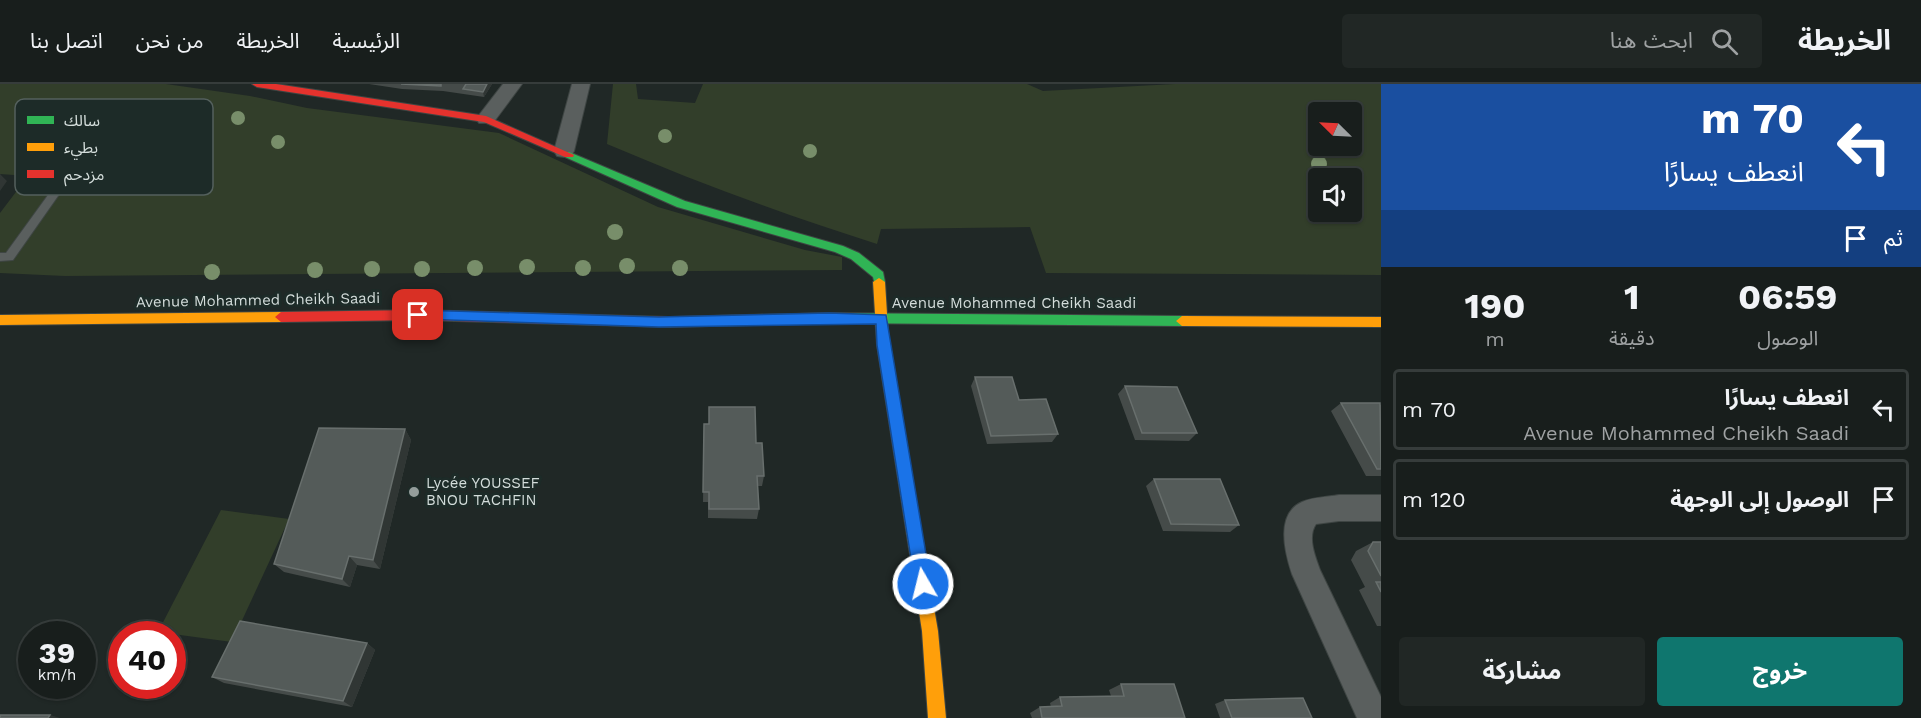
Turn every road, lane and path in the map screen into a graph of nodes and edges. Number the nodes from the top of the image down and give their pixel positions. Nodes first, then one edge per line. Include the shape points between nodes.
1 (257, 84) edge
2 (513, 84) edge
3 (581, 84) edge
4 (486, 119) junction
5 (564, 151) junction
6 (53, 195) edge
7 (0, 257) edge
8 (882, 319) junction
9 (0, 320) edge
10 (1381, 322) edge
11 (1381, 507) edge
12 (937, 718) edge
13 (1374, 718) edge

1 - 4 main road
2 - 4 street
3 - 5 street
4 - 5 main road
5 - 8 main road via 681,204 855,256 879,275
6 - 7 lane via 9,257
8 - 9 main road, Avenue Mohammed Cheikh Saadi via 659,322 418,315
8 - 10 main road, Avenue Mohammed Cheikh Saadi
8 - 12 main road via 883,345 922,572
11 - 13 street via 1309,512 1299,524 1298,533 1307,574

